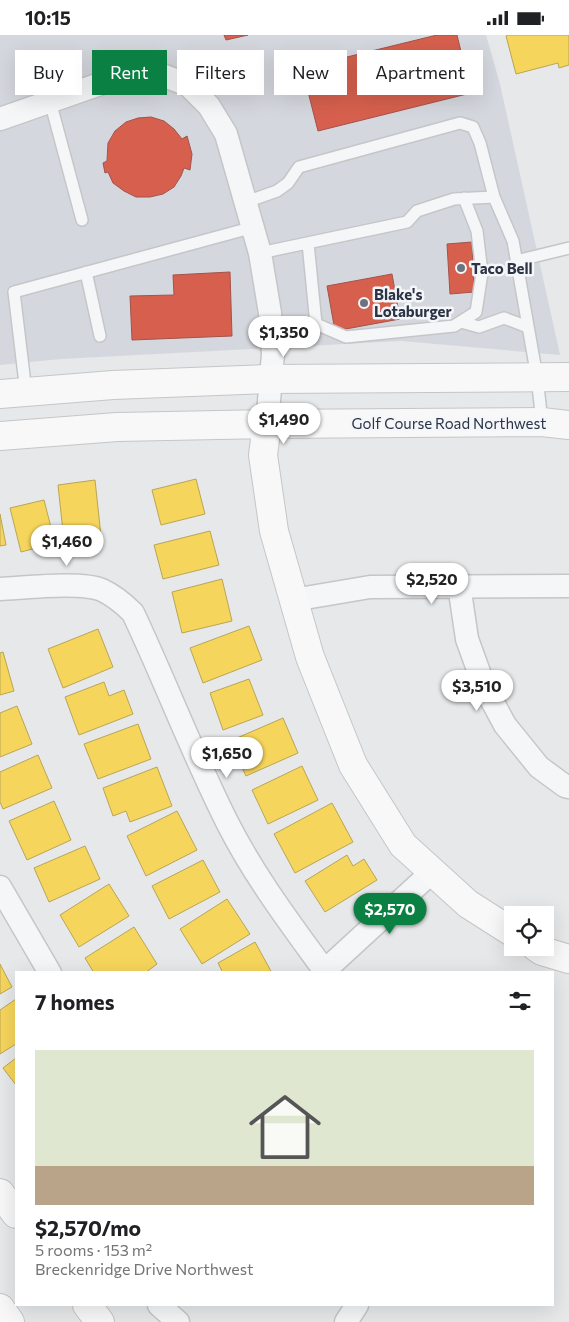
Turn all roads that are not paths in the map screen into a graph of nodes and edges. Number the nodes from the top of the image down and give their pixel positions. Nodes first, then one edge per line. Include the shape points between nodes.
1 (50, 101) junction
2 (0, 119) edge
3 (494, 197) junction
4 (464, 198) junction
5 (246, 202) junction
6 (82, 220) dead end
7 (254, 227) junction
8 (308, 243) junction
9 (569, 248) edge
10 (260, 253) junction
11 (516, 261) junction
12 (86, 272) junction
13 (461, 322) junction
14 (528, 327) junction
15 (100, 336) dead end
16 (537, 377) junction
17 (569, 377) edge
18 (270, 379) junction
19 (13, 393) edge
20 (542, 422) junction
21 (267, 423) junction
22 (569, 425) edge
23 (0, 436) edge
24 (459, 585) junction
25 (569, 585) edge
26 (0, 589) edge
27 (293, 599) junction
28 (569, 787) edge
29 (432, 871) junction
30 (0, 887) edge
31 (504, 927) edge
32 (554, 955) edge
33 (569, 959) edge
34 (49, 971) edge
35 (323, 971) edge
36 (0, 1193) edge
37 (15, 1213) edge
38 (88, 1306) edge
39 (160, 1306) edge
40 (356, 1306) edge
41 (0, 1309) edge
42 (10, 1322) edge
43 (100, 1322) edge
44 (178, 1322) edge
45 (346, 1322) edge

1 - 2 street
1 - 5 street via 120,77 157,73 188,85 209,106 226,134
1 - 6 lane
3 - 4 lane
3 - 5 lane via 473,127 460,123 299,167 288,183 277,191
3 - 11 lane via 513,241
4 - 8 lane via 416,211 408,222
4 - 13 lane via 477,231 482,273 476,312
5 - 7 street
7 - 10 street
7 - 12 lane
8 - 10 lane
8 - 13 lane via 316,325 346,337 454,326
9 - 11 lane
10 - 18 street via 270,313 273,354
11 - 14 lane
12 - 15 lane
12 - 19 lane via 14,292
13 - 14 lane via 479,327 504,318
14 - 16 lane
16 - 17 main road
16 - 18 main road
16 - 20 lane
18 - 19 main road
18 - 21 street
20 - 21 main road, Golf Course Road Northwest
20 - 22 main road, Golf Course Road Northwest
21 - 23 main road, Golf Course Road Northwest via 117,427
21 - 27 main road via 263,455 274,531
24 - 25 street
24 - 27 street via 370,587
24 - 28 street via 467,639 484,686 505,725 538,767
26 - 35 street via 78,585 100,589 133,613 229,826 271,898
27 - 29 main road via 310,657 353,765 403,845
29 - 31 main road via 468,904
29 - 35 street
30 - 34 street
32 - 33 main road
36 - 37 main road
38 - 43 main road
39 - 44 street
40 - 45 street
41 - 42 main road

